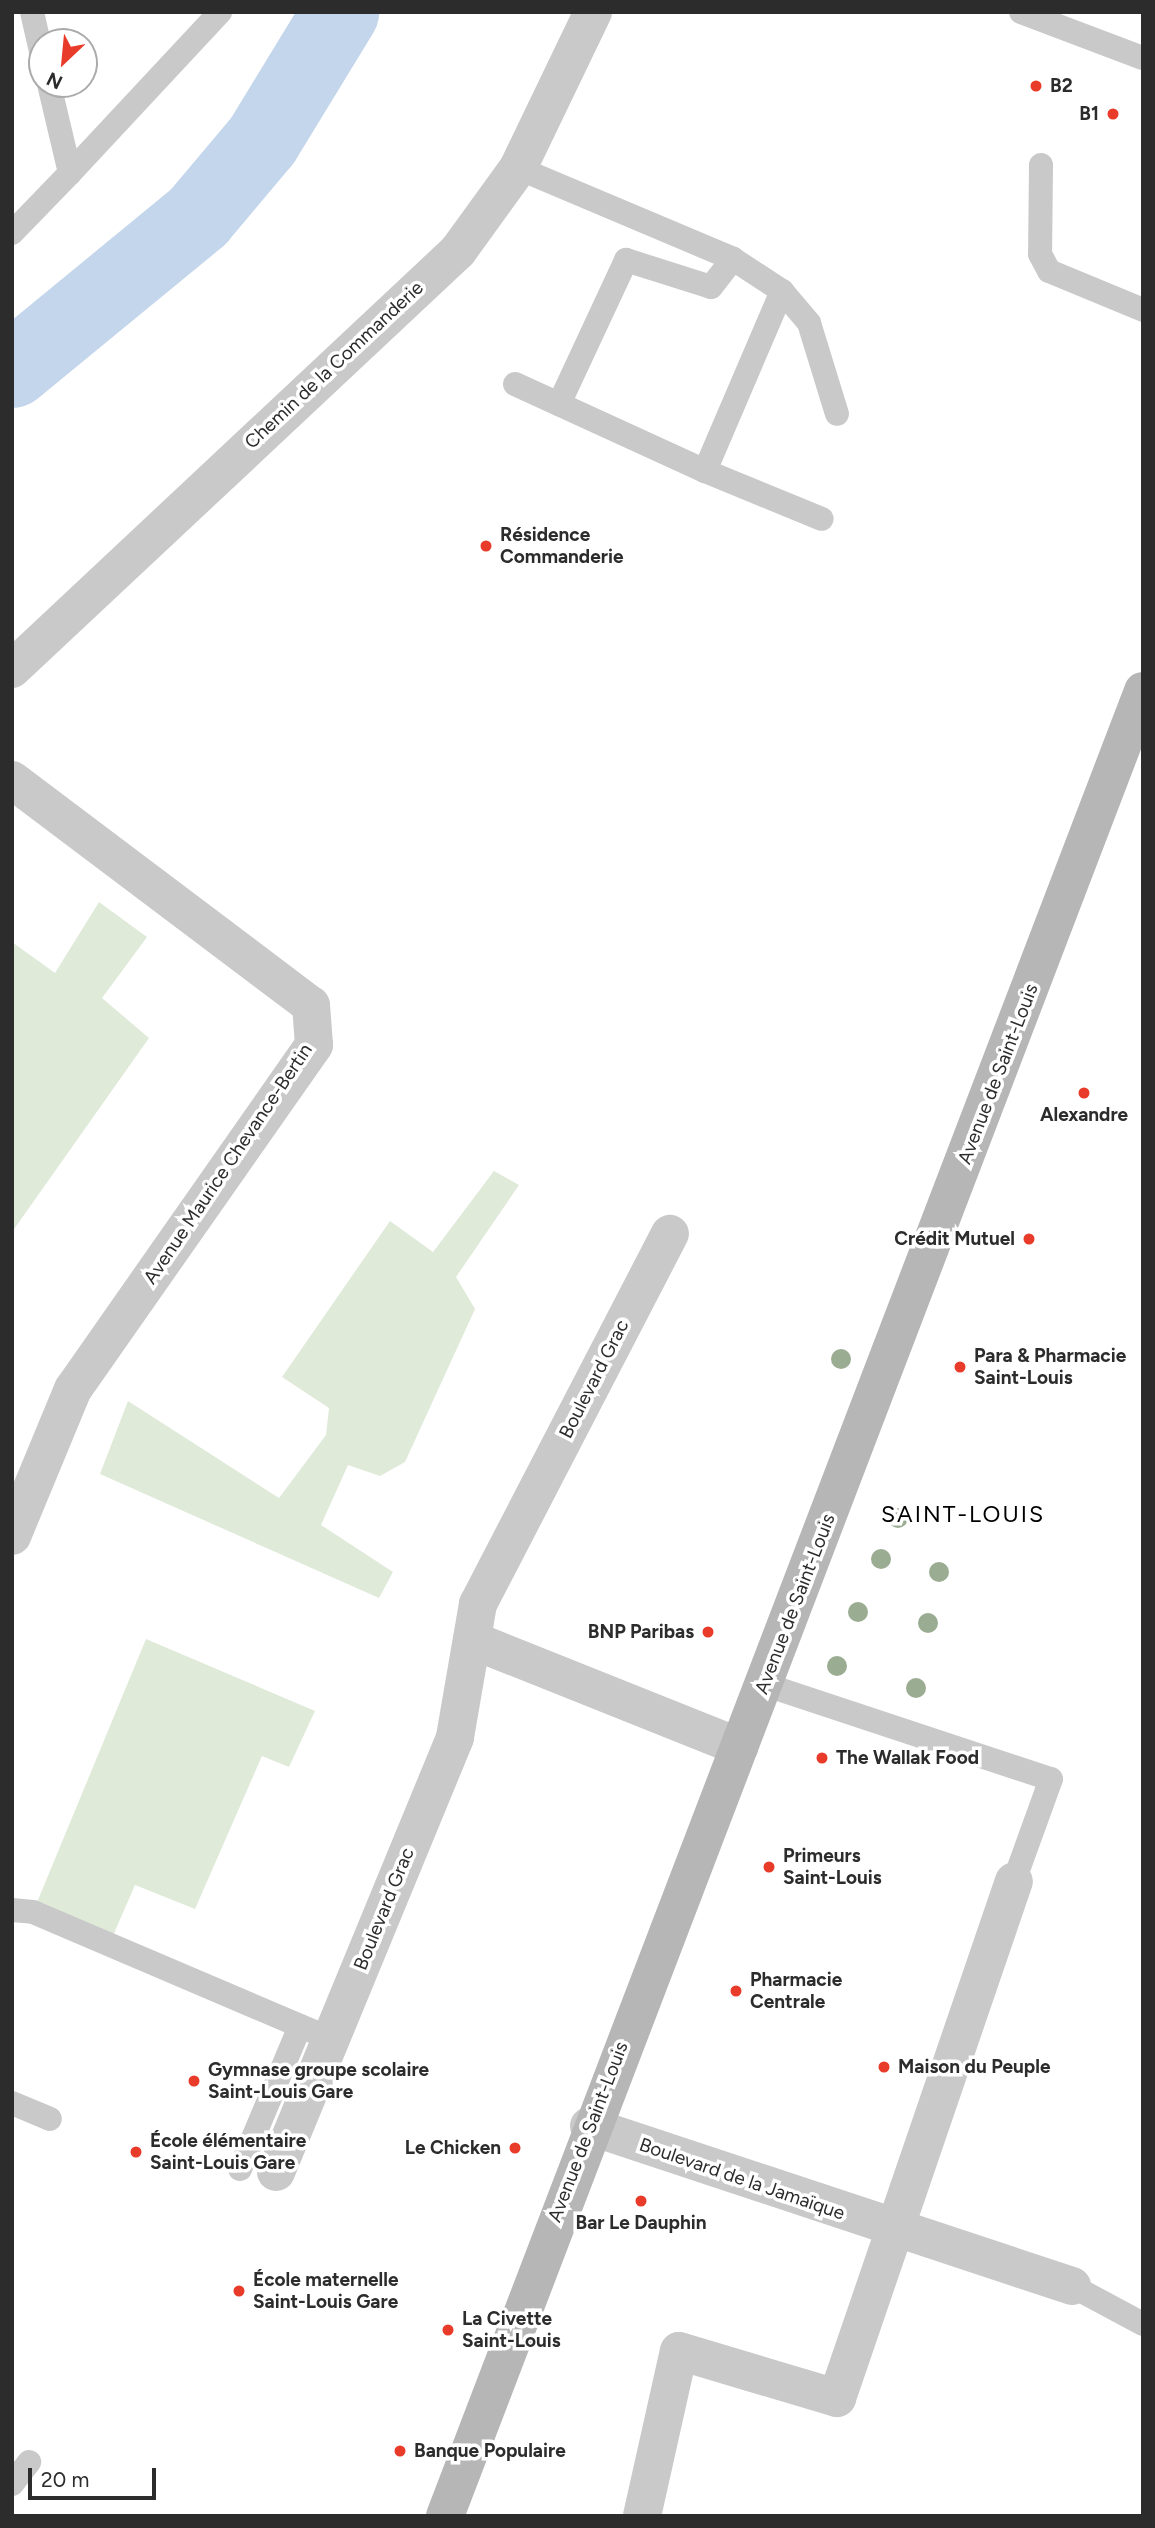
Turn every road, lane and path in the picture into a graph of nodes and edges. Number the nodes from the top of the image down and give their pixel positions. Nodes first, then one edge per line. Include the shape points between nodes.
1 (219, 12) edge
2 (593, 12) edge
3 (1020, 12) edge
4 (1143, 58) edge
5 (52, 98) edge
6 (1041, 166) dead end
7 (518, 168) junction
8 (70, 173) junction
9 (12, 233) edge
10 (733, 259) junction
11 (782, 291) junction
12 (1143, 310) edge
13 (515, 384) dead end
14 (559, 404) junction
15 (837, 414) dead end
16 (705, 471) junction
17 (822, 519) dead end
18 (12, 669) edge
19 (1143, 691) edge
20 (12, 780) edge
21 (670, 1234) dead end
22 (12, 1536) edge
23 (472, 1640) junction
24 (763, 1684) junction
25 (739, 1747) junction
26 (1014, 1881) joint
27 (12, 1910) edge
28 (316, 2032) junction
29 (12, 2103) edge
30 (50, 2119) dead end
31 (589, 2126) junction
32 (258, 2171) dead end
33 (895, 2231) junction
34 (1072, 2286) joint
35 (1143, 2324) edge
36 (29, 2462) dead end
37 (12, 2484) edge
38 (445, 2516) edge
39 (642, 2516) edge

1 - 8 lane
2 - 7 street, Chemin de la Commanderie
3 - 4 lane
5 - 8 lane
6 - 12 lane via 1040,254 1049,271
7 - 10 lane
7 - 18 street, Chemin de la Commanderie via 458,251
8 - 9 lane
10 - 11 lane
10 - 14 lane via 711,287 626,260
11 - 15 lane via 809,323
11 - 16 lane
13 - 14 lane
14 - 16 lane
16 - 17 lane
19 - 24 street, Avenue de Saint-Louis
20 - 22 street, Avenue Maurice Chevance-Bertin via 311,1005 314,1045 73,1389
21 - 23 street, Boulevard Grac via 478,1604
23 - 25 street
23 - 28 street, Boulevard Grac via 455,1737
24 - 25 street, Avenue de Saint-Louis
24 - 26 lane via 1051,1779
25 - 31 street, Avenue de Saint-Louis
26 - 33 street
27 - 28 lane via 33,1912
28 - 32 street, Boulevard Grac
29 - 30 lane
31 - 33 street, Boulevard de la Jamaïque
31 - 38 street, Avenue de Saint-Louis
33 - 34 street, Boulevard de la Jamaïque
33 - 39 street via 837,2398 678,2351
34 - 35 lane
36 - 37 lane

